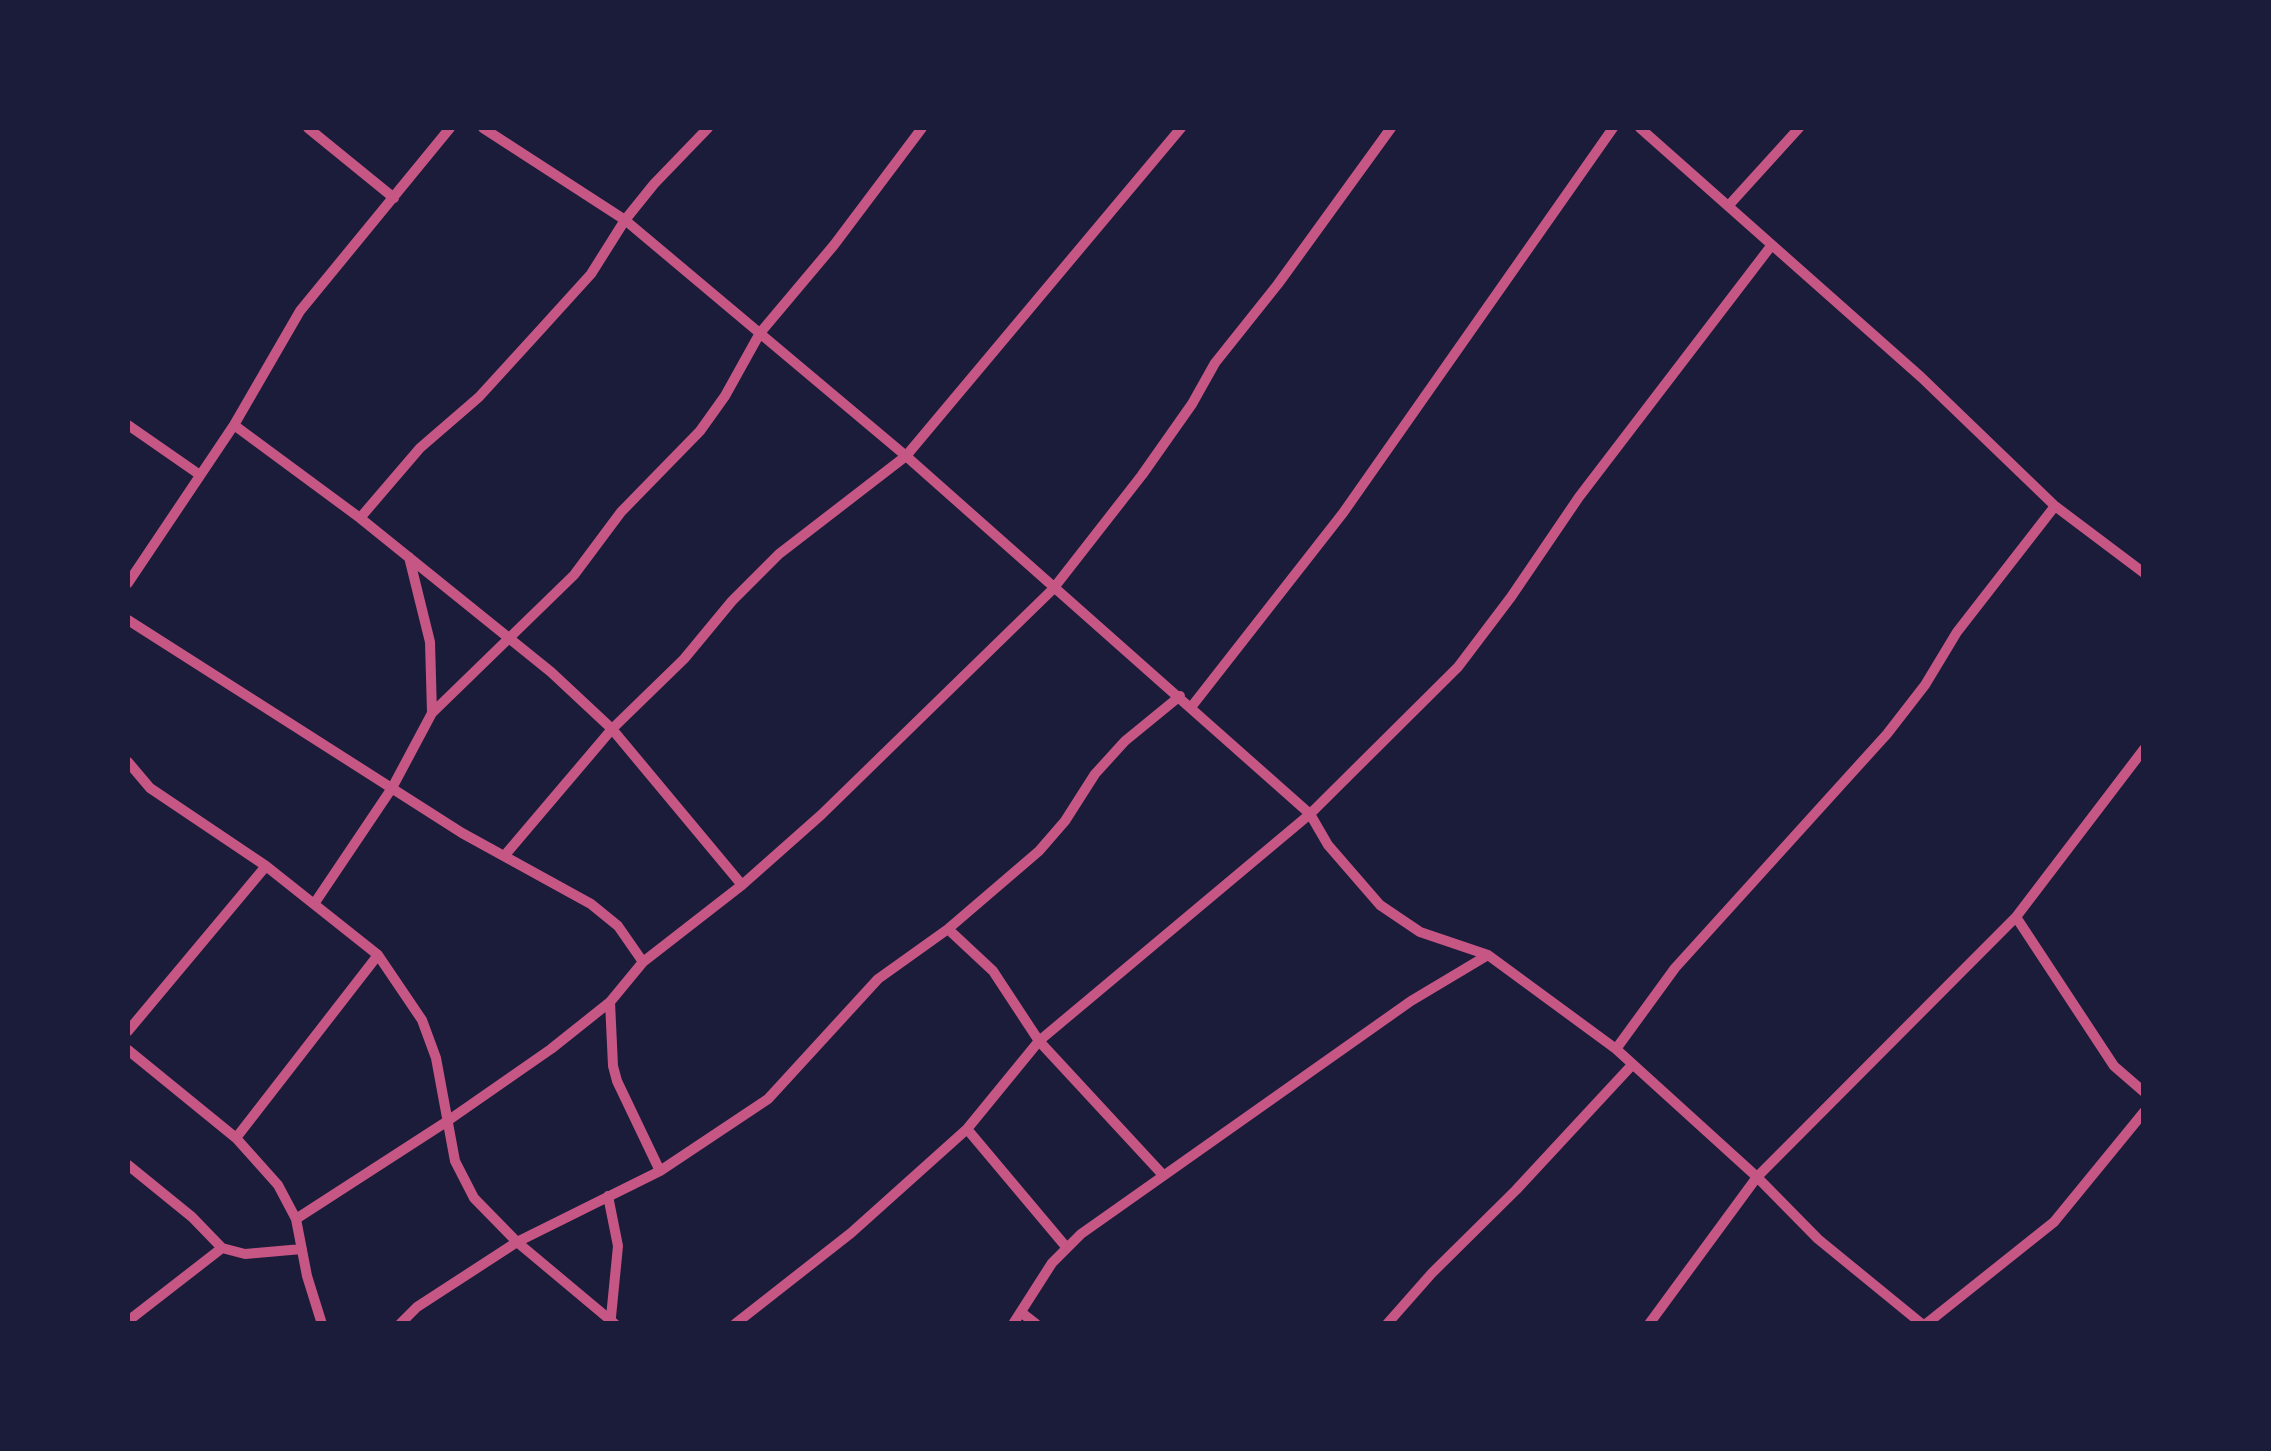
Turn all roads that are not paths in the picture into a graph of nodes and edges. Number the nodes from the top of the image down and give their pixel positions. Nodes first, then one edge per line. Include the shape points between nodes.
1 (308, 128) edge
2 (450, 128) edge
3 (484, 128) edge
4 (708, 128) edge
5 (922, 128) edge
6 (1181, 128) edge
7 (1392, 128) edge
8 (1613, 128) edge
9 (1640, 128) edge
10 (1798, 128) edge
11 (394, 198) junction
12 (1730, 204) junction
13 (625, 220) junction
14 (1771, 246) junction
15 (760, 334) junction
16 (128, 424) edge
17 (234, 425) junction
18 (906, 456) junction
19 (200, 475) junction
20 (2056, 506) junction
21 (360, 518) junction
22 (409, 557) junction
23 (2144, 573) edge
24 (128, 583) edge
25 (1053, 588) junction
26 (128, 620) edge
27 (510, 636) junction
28 (1180, 696) junction
29 (1192, 706) junction
30 (432, 714) junction
31 (612, 729) junction
32 (2144, 749) edge
33 (128, 762) edge
34 (392, 788) junction
35 (1310, 814) junction
36 (505, 854) junction
37 (266, 866) junction
38 (742, 885) junction
39 (314, 904) junction
40 (2016, 917) junction
41 (948, 930) junction
42 (378, 955) junction
43 (1488, 955) junction
44 (643, 962) junction
45 (610, 1002) junction
46 (128, 1031) edge
47 (1039, 1041) junction
48 (1616, 1049) junction
49 (128, 1050) edge
50 (1632, 1064) junction
51 (2144, 1092) edge
52 (2144, 1112) edge
53 (446, 1122) junction
54 (967, 1129) junction
55 (236, 1138) junction
56 (128, 1164) edge
57 (660, 1171) junction
58 (1163, 1175) junction
59 (1757, 1177) junction
60 (608, 1196) junction
61 (296, 1219) junction
62 (516, 1242) junction
63 (222, 1248) junction
64 (1067, 1248) junction
65 (302, 1249) junction
66 (1022, 1313) junction
67 (613, 1320) edge
68 (128, 1321) edge
69 (322, 1324) edge
70 (400, 1324) edge
71 (735, 1324) edge
72 (1013, 1324) edge
73 (1036, 1324) edge
74 (1387, 1324) edge
75 (1648, 1324) edge
76 (1924, 1324) edge

1 - 11 street
2 - 11 street
3 - 13 street
4 - 13 street
5 - 15 street
6 - 18 street
7 - 25 street
8 - 29 street via 1342,514
9 - 12 street
10 - 12 street
11 - 17 street via 300,312
12 - 14 street
13 - 15 street
13 - 21 street via 591,274
14 - 20 street
14 - 35 street via 1458,667
15 - 18 street
15 - 27 street via 700,431 621,512 574,575
16 - 19 street
17 - 19 street
17 - 21 street
18 - 25 street
18 - 31 street via 780,554
19 - 24 street
20 - 23 street
20 - 48 street via 1887,734 1675,968
21 - 22 street
22 - 27 street
22 - 30 street via 430,642
25 - 28 street
25 - 38 street
26 - 34 street
27 - 30 street
27 - 31 street
28 - 29 street
28 - 41 street via 1095,774 1040,851
29 - 35 street
30 - 34 street
31 - 36 street
31 - 38 street
32 - 40 street
33 - 37 street via 150,788
34 - 36 street
34 - 39 street
35 - 43 street via 1380,905 1420,932
35 - 47 street
36 - 44 street via 590,904 618,926
37 - 39 street
37 - 46 street
38 - 44 street
39 - 42 street
40 - 51 street via 2114,1066
40 - 59 street
41 - 47 street via 993,971
41 - 57 street via 878,979 768,1099
42 - 53 street via 422,1020
42 - 55 street
43 - 48 street
43 - 58 street via 1411,1001
44 - 45 street
45 - 53 street
45 - 57 street via 613,1066
47 - 54 street
47 - 58 street
48 - 50 street
49 - 55 street
50 - 59 street
50 - 74 street
52 - 76 street via 2054,1222
53 - 61 street
53 - 62 street via 463,1181
54 - 64 street
54 - 71 street
55 - 61 street via 278,1185
56 - 63 street
57 - 60 street
58 - 64 street
59 - 75 street
59 - 76 street via 1818,1239
60 - 62 street
60 - 67 street via 618,1246
61 - 65 street
62 - 67 street
62 - 70 street
63 - 65 street via 245,1254
63 - 68 street
64 - 66 street
65 - 69 street
66 - 72 street
66 - 73 street

